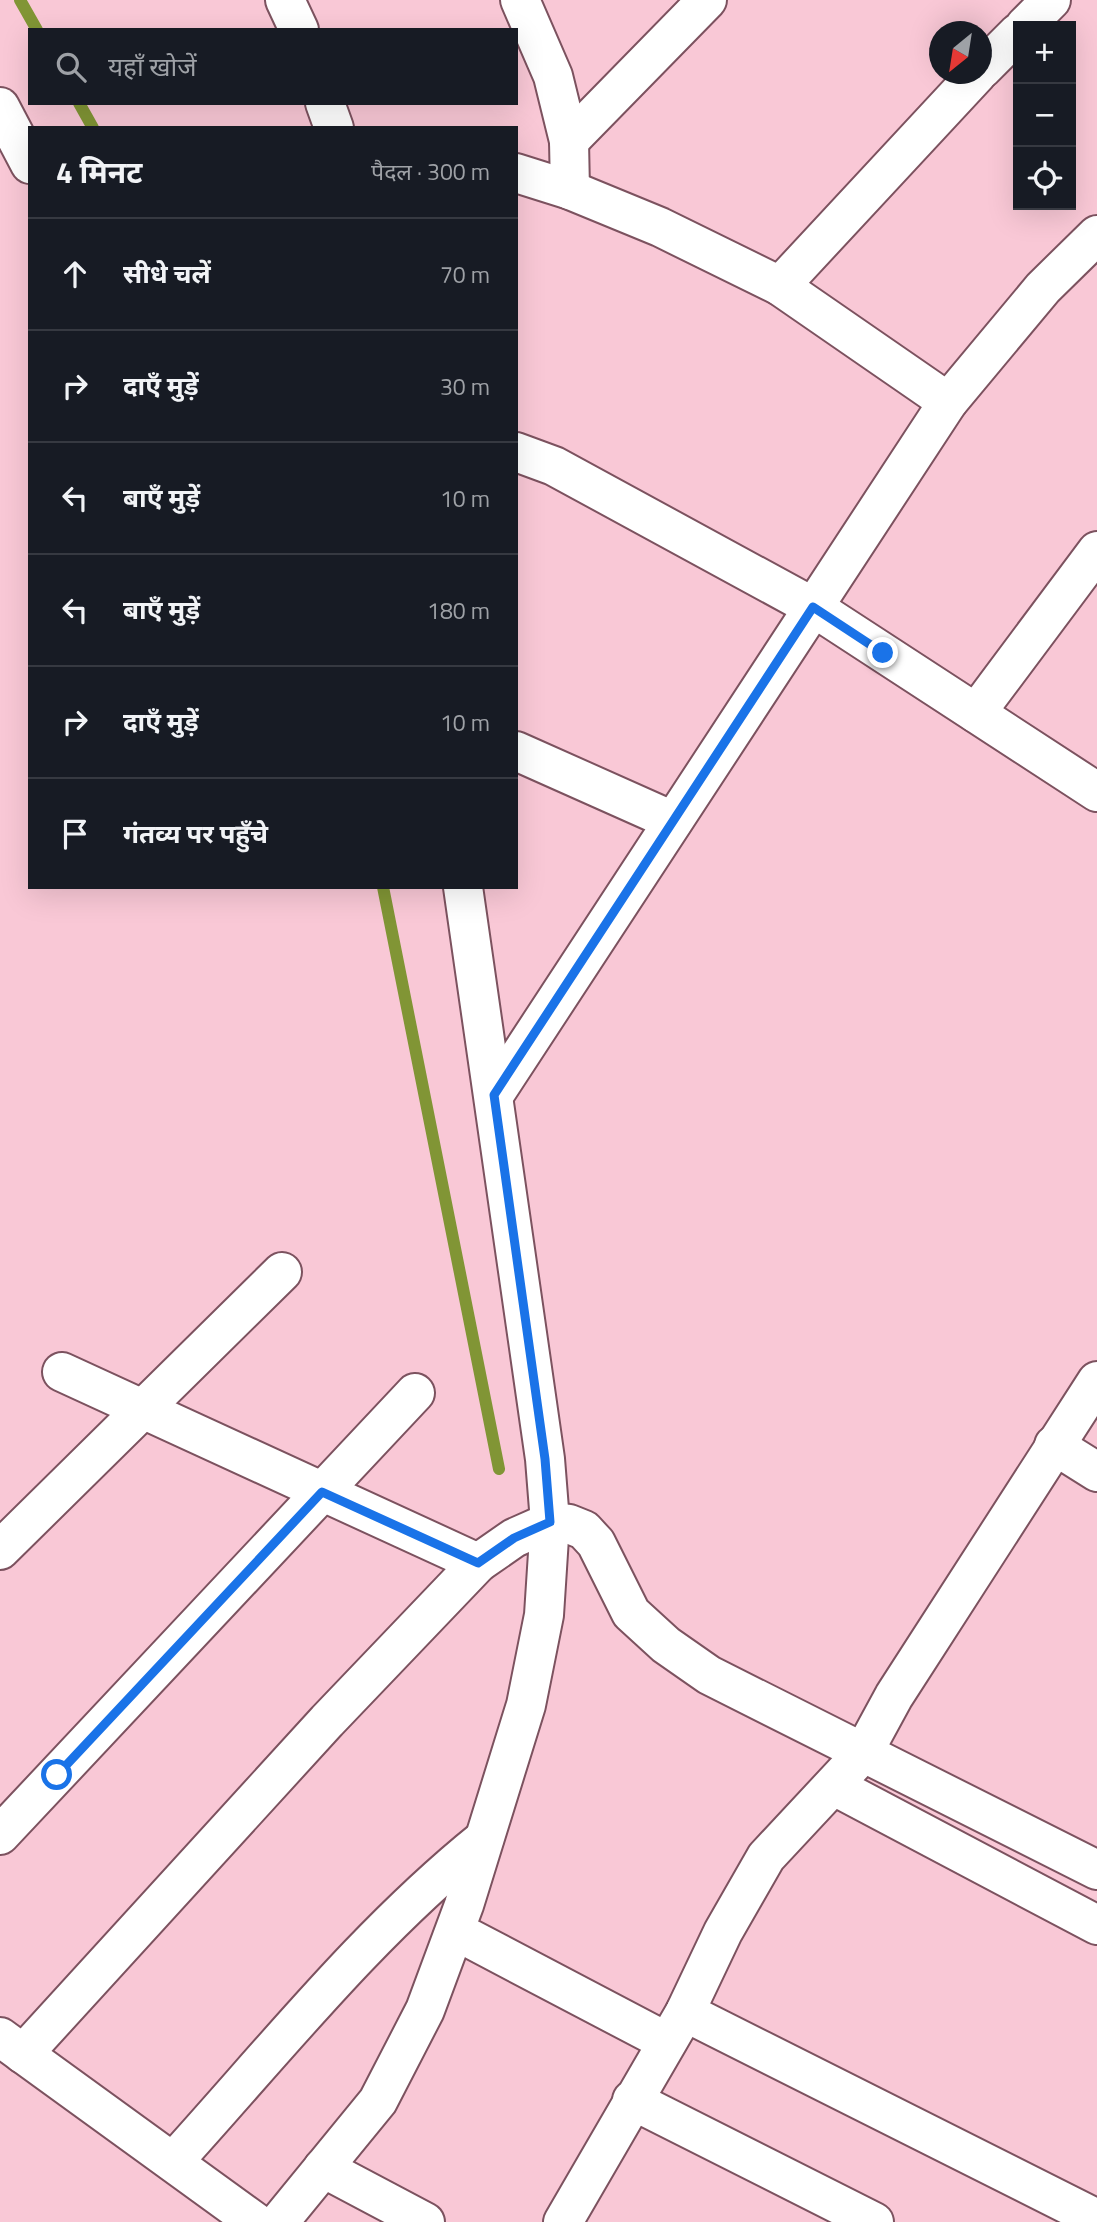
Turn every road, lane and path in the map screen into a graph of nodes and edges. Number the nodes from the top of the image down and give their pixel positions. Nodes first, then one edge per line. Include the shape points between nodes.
1 (285, 0) edge
2 (520, 0) edge
3 (706, 0) edge
4 (1051, 0) edge
5 (1030, 21) edge
6 (298, 28) edge
7 (1013, 38) edge
8 (992, 59) edge
9 (968, 84) edge
10 (326, 105) edge
11 (0, 107) edge
12 (333, 126) edge
13 (569, 141) junction
14 (28, 160) edge
15 (518, 174) edge
16 (569, 190) junction
17 (1097, 235) edge
18 (780, 286) junction
19 (948, 402) junction
20 (518, 453) edge
21 (1097, 551) edge
22 (813, 607) junction
23 (976, 713) junction
24 (518, 752) edge
25 (1097, 792) edge
26 (673, 821) junction
27 (463, 889) edge
28 (494, 1095) junction
29 (282, 1272) dead end
30 (62, 1372) dead end
31 (1097, 1381) edge
32 (415, 1393) dead end
33 (143, 1409) junction
34 (1054, 1445) junction
35 (1097, 1472) edge
36 (322, 1492) junction
37 (550, 1522) junction
38 (0, 1550) edge
39 (478, 1563) junction
40 (863, 1753) junction
41 (834, 1786) junction
42 (0, 1835) edge
43 (485, 1839) junction
44 (1097, 1870) edge
45 (1097, 1925) edge
46 (453, 1936) junction
47 (676, 2027) junction
48 (12, 2045) edge
49 (632, 2100) junction
50 (173, 2162) junction
51 (323, 2168) junction
52 (1097, 2219) edge
53 (255, 2222) edge
54 (279, 2222) edge
55 (425, 2222) edge
56 (563, 2222) edge
57 (874, 2222) edge

1 - 6 street
2 - 13 street via 553,76
3 - 13 street
4 - 5 street
7 - 8 street
9 - 18 street
10 - 12 street
11 - 14 street
13 - 16 street
15 - 16 street
16 - 18 street via 660,227
17 - 19 street via 1043,288
18 - 19 street
19 - 22 street
20 - 22 street via 554,466
21 - 23 street
22 - 23 street
22 - 26 street
23 - 25 street
24 - 26 street
26 - 28 street
27 - 28 street
28 - 37 street
29 - 33 street
30 - 33 street
31 - 34 street
32 - 36 street
33 - 36 street
33 - 38 street
34 - 35 street
34 - 40 street via 894,1696
36 - 39 street
36 - 42 street
37 - 39 street via 514,1538
37 - 40 street via 584,1530 596,1543 631,1613 666,1645 709,1675
37 - 43 street via 544,1615 526,1705
39 - 48 street
40 - 41 street
40 - 44 street
41 - 45 street
41 - 47 street via 766,1857
43 - 46 street
43 - 50 street via 390,1922
46 - 47 street via 471,1939
46 - 51 street via 425,2010 378,2101
47 - 49 street
47 - 52 street
48 - 50 street
49 - 56 street
49 - 57 street
50 - 53 street
51 - 54 street
51 - 55 street

